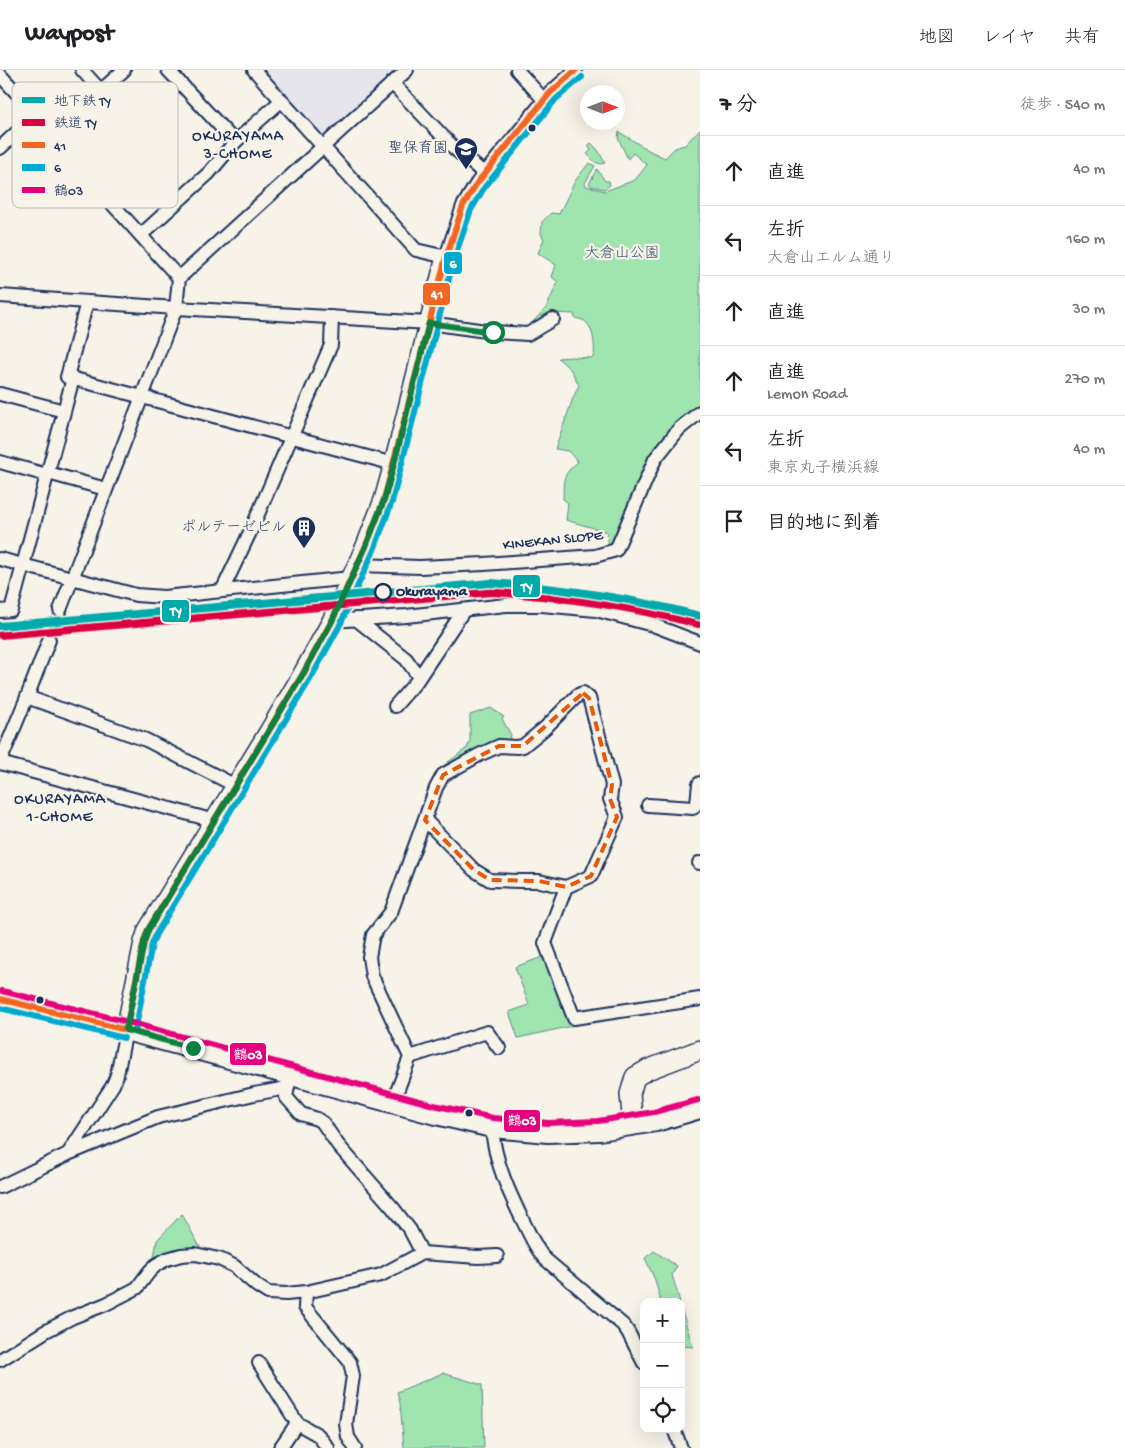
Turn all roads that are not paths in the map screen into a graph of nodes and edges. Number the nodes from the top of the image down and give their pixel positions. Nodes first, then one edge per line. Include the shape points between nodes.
1 (82, 70) edge
2 (124, 70) edge
3 (168, 70) edge
4 (254, 70) edge
5 (407, 70) edge
6 (517, 70) edge
7 (576, 70) edge
8 (0, 75) edge
9 (93, 82) edge
10 (111, 82) edge
11 (392, 83) junction
12 (12, 88) edge
13 (282, 100) junction
14 (544, 100) junction
15 (12, 137) edge
16 (235, 142) junction
17 (323, 146) junction
18 (0, 148) edge
19 (485, 174) junction
20 (178, 201) edge
21 (116, 208) edge
22 (171, 208) edge
23 (141, 235) junction
24 (446, 257) junction
25 (178, 278) junction
26 (0, 296) edge
27 (86, 302) junction
28 (176, 308) junction
29 (332, 317) junction
30 (553, 319) dead end
31 (429, 323) junction
32 (73, 378) junction
33 (0, 394) edge
34 (142, 396) junction
35 (64, 411) junction
36 (700, 412) edge
37 (292, 437) junction
38 (0, 462) edge
39 (394, 464) junction
40 (47, 474) junction
41 (106, 489) junction
42 (0, 559) edge
43 (23, 565) junction
44 (354, 571) junction
45 (71, 578) junction
46 (222, 591) junction
47 (60, 610) tunnel mouth
48 (464, 610) junction
49 (0, 611) edge
50 (356, 619) junction
51 (332, 621) junction
52 (49, 640) tunnel mouth
53 (700, 643) edge
54 (419, 677) junction
55 (26, 697) junction
56 (395, 706) dead end
57 (0, 763) edge
58 (700, 783) edge
59 (236, 786) junction
60 (648, 805) dead end
61 (425, 820) junction
62 (215, 821) junction
63 (566, 887) junction
64 (0, 998) edge
65 (700, 999) edge
66 (126, 1030) junction
67 (498, 1048) dead end
68 (700, 1050) edge
69 (410, 1057) junction
70 (289, 1081) junction
71 (393, 1102) junction
72 (700, 1108) edge
73 (633, 1125) junction
74 (492, 1127) junction
75 (68, 1154) junction
76 (0, 1187) edge
77 (422, 1253) junction
78 (497, 1256) dead end
79 (306, 1292) junction
80 (640, 1354) edge
81 (0, 1360) edge
82 (259, 1364) dead end
83 (296, 1423) junction
84 (675, 1433) edge
85 (280, 1448) edge
86 (328, 1448) edge
87 (355, 1448) edge
88 (681, 1448) edge

1 - 9 street
2 - 10 street
3 - 16 street
4 - 13 street
5 - 11 street
6 - 14 street
7 - 14 street
8 - 12 street
11 - 17 street
11 - 19 street via 455,149
13 - 16 street
13 - 17 street
14 - 19 street
15 - 18 street
16 - 20 street via 209,173
17 - 24 street via 416,250
17 - 25 street
19 - 24 street via 464,206
21 - 23 street
22 - 23 street
23 - 25 street
24 - 31 street
25 - 28 street
26 - 27 street
27 - 28 street
27 - 32 street via 67,377
28 - 29 street
28 - 34 street
29 - 31 street
29 - 37 street via 331,345
30 - 31 street via 528,334
31 - 39 street
32 - 34 street
32 - 35 street
33 - 35 street
34 - 37 street
34 - 41 street
35 - 40 street
36 - 44 street, KINEKAN SLOPE via 679,429 655,459 616,550 594,556
37 - 39 street
37 - 46 street
38 - 40 street
39 - 44 street via 378,516
40 - 41 street
40 - 43 street
41 - 45 street
42 - 43 street
43 - 45 street
43 - 49 street via 11,610
44 - 46 street
44 - 51 street
45 - 46 street via 136,595 164,597
45 - 47 street
48 - 50 street
48 - 53 street via 506,605 596,610 653,625
48 - 54 street
50 - 51 street
50 - 54 street via 406,659
51 - 59 street
52 - 55 street
54 - 56 street
55 - 57 street
55 - 59 street via 146,740
57 - 62 street
58 - 60 street via 697,803 693,808
59 - 62 street
61 - 63 street via 474,870 490,880 539,881
61 - 63 street via 443,775 499,746 522,746 583,692 589,698 612,785 610,799 617,817 591,876
61 - 69 street via 391,912 373,935 369,957 372,976
62 - 66 street via 148,930
63 - 65 street via 544,943 574,1018
64 - 66 main road
66 - 70 main road
66 - 75 street via 113,1085
67 - 69 street via 487,1032
68 - 73 street via 635,1077 630,1094
69 - 71 street
70 - 71 main road
70 - 75 street via 254,1094 158,1117
70 - 77 street via 286,1097 301,1114 323,1123 410,1230
71 - 74 main road
72 - 73 main road
73 - 74 main road via 575,1132
74 - 80 street via 494,1147 512,1200 538,1250 623,1325
75 - 76 street
77 - 78 street
77 - 79 street via 381,1275
79 - 81 street via 268,1293 234,1266 219,1259 181,1255 156,1265 138,1288 72,1317
79 - 87 street via 305,1307 350,1362 353,1376 346,1424 348,1437
82 - 83 street
83 - 85 street
83 - 86 street via 318,1436
84 - 88 street

